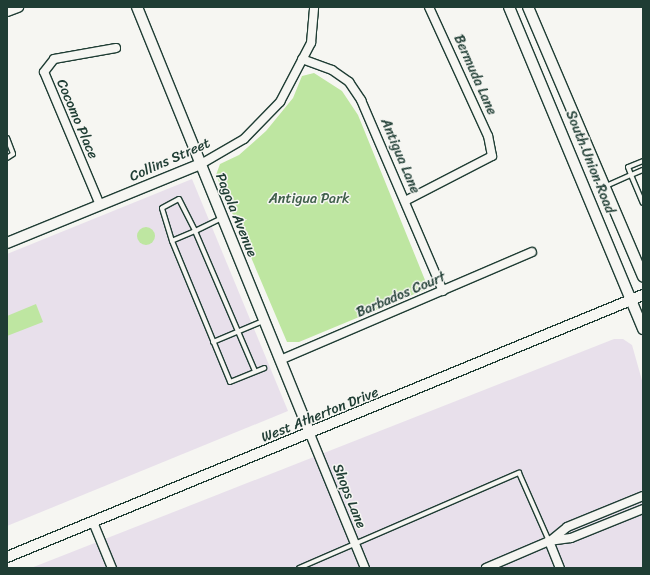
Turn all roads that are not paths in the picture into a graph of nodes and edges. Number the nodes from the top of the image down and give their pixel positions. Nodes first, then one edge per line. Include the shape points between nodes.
1 (18, 7) edge
2 (137, 7) edge
3 (314, 7) edge
4 (430, 7) edge
5 (509, 7) edge
6 (528, 7) edge
7 (7, 11) edge
8 (116, 48) dead end
9 (302, 59) junction
10 (7, 138) edge
11 (7, 158) edge
12 (643, 161) edge
13 (201, 164) junction
14 (643, 170) edge
15 (631, 175) junction
16 (606, 186) junction
17 (405, 201) junction
18 (643, 203) edge
19 (100, 205) junction
20 (222, 218) junction
21 (195, 231) junction
22 (172, 241) junction
23 (7, 244) edge
24 (532, 252) dead end
25 (643, 276) edge
26 (443, 291) junction
27 (643, 295) edge
28 (632, 302) junction
29 (264, 321) junction
30 (643, 329) edge
31 (238, 332) junction
32 (213, 342) junction
33 (280, 360) junction
34 (264, 368) dead end
35 (255, 372) junction
36 (310, 434) junction
37 (643, 496) edge
38 (643, 509) edge
39 (93, 522) junction
40 (549, 541) junction
41 (354, 542) junction
42 (7, 557) edge
43 (112, 568) edge
44 (299, 568) edge
45 (365, 568) edge
46 (486, 568) edge
47 (560, 568) edge

1 - 7 street
2 - 13 street, Pagola Avenue
3 - 9 street, Collins Street via 311,43
4 - 17 street, Bermuda Lane via 488,136 492,156
5 - 28 street, South Union Road
6 - 16 street, South Union Road
8 - 19 street, Cocomo Place via 54,59 44,72
9 - 13 street, Collins Street via 280,102 244,139
9 - 17 street, Antigua Lane via 332,70 349,82 366,110
10 - 11 lane via 14,154
12 - 15 lane via 628,167
13 - 19 street, Collins Street
13 - 20 street, Pagola Avenue
14 - 15 lane
15 - 16 lane
15 - 18 lane
16 - 25 street, South Union Road
17 - 26 street, Antigua Lane
19 - 23 street, Collins Street
20 - 21 lane
20 - 29 street, Pagola Avenue
21 - 22 lane
21 - 22 lane via 179,199 162,208
21 - 31 lane
22 - 32 lane
24 - 26 street, Barbados Court
26 - 33 street, Barbados Court
27 - 28 street, West Atherton Drive
28 - 30 street, South Union Road
28 - 36 street, West Atherton Drive
29 - 31 lane
29 - 33 street, Pagola Avenue
31 - 32 lane
31 - 35 lane
32 - 35 lane via 230,382
33 - 36 street, Pagola Avenue
34 - 35 lane
36 - 39 street, West Atherton Drive
36 - 41 street, Shops Lane
37 - 40 street via 567,528
38 - 40 street via 571,538
39 - 42 street, West Atherton Drive
39 - 43 street
40 - 41 lane via 519,473
40 - 46 street
40 - 47 street
41 - 44 lane via 344,550
41 - 45 street, Shops Lane

